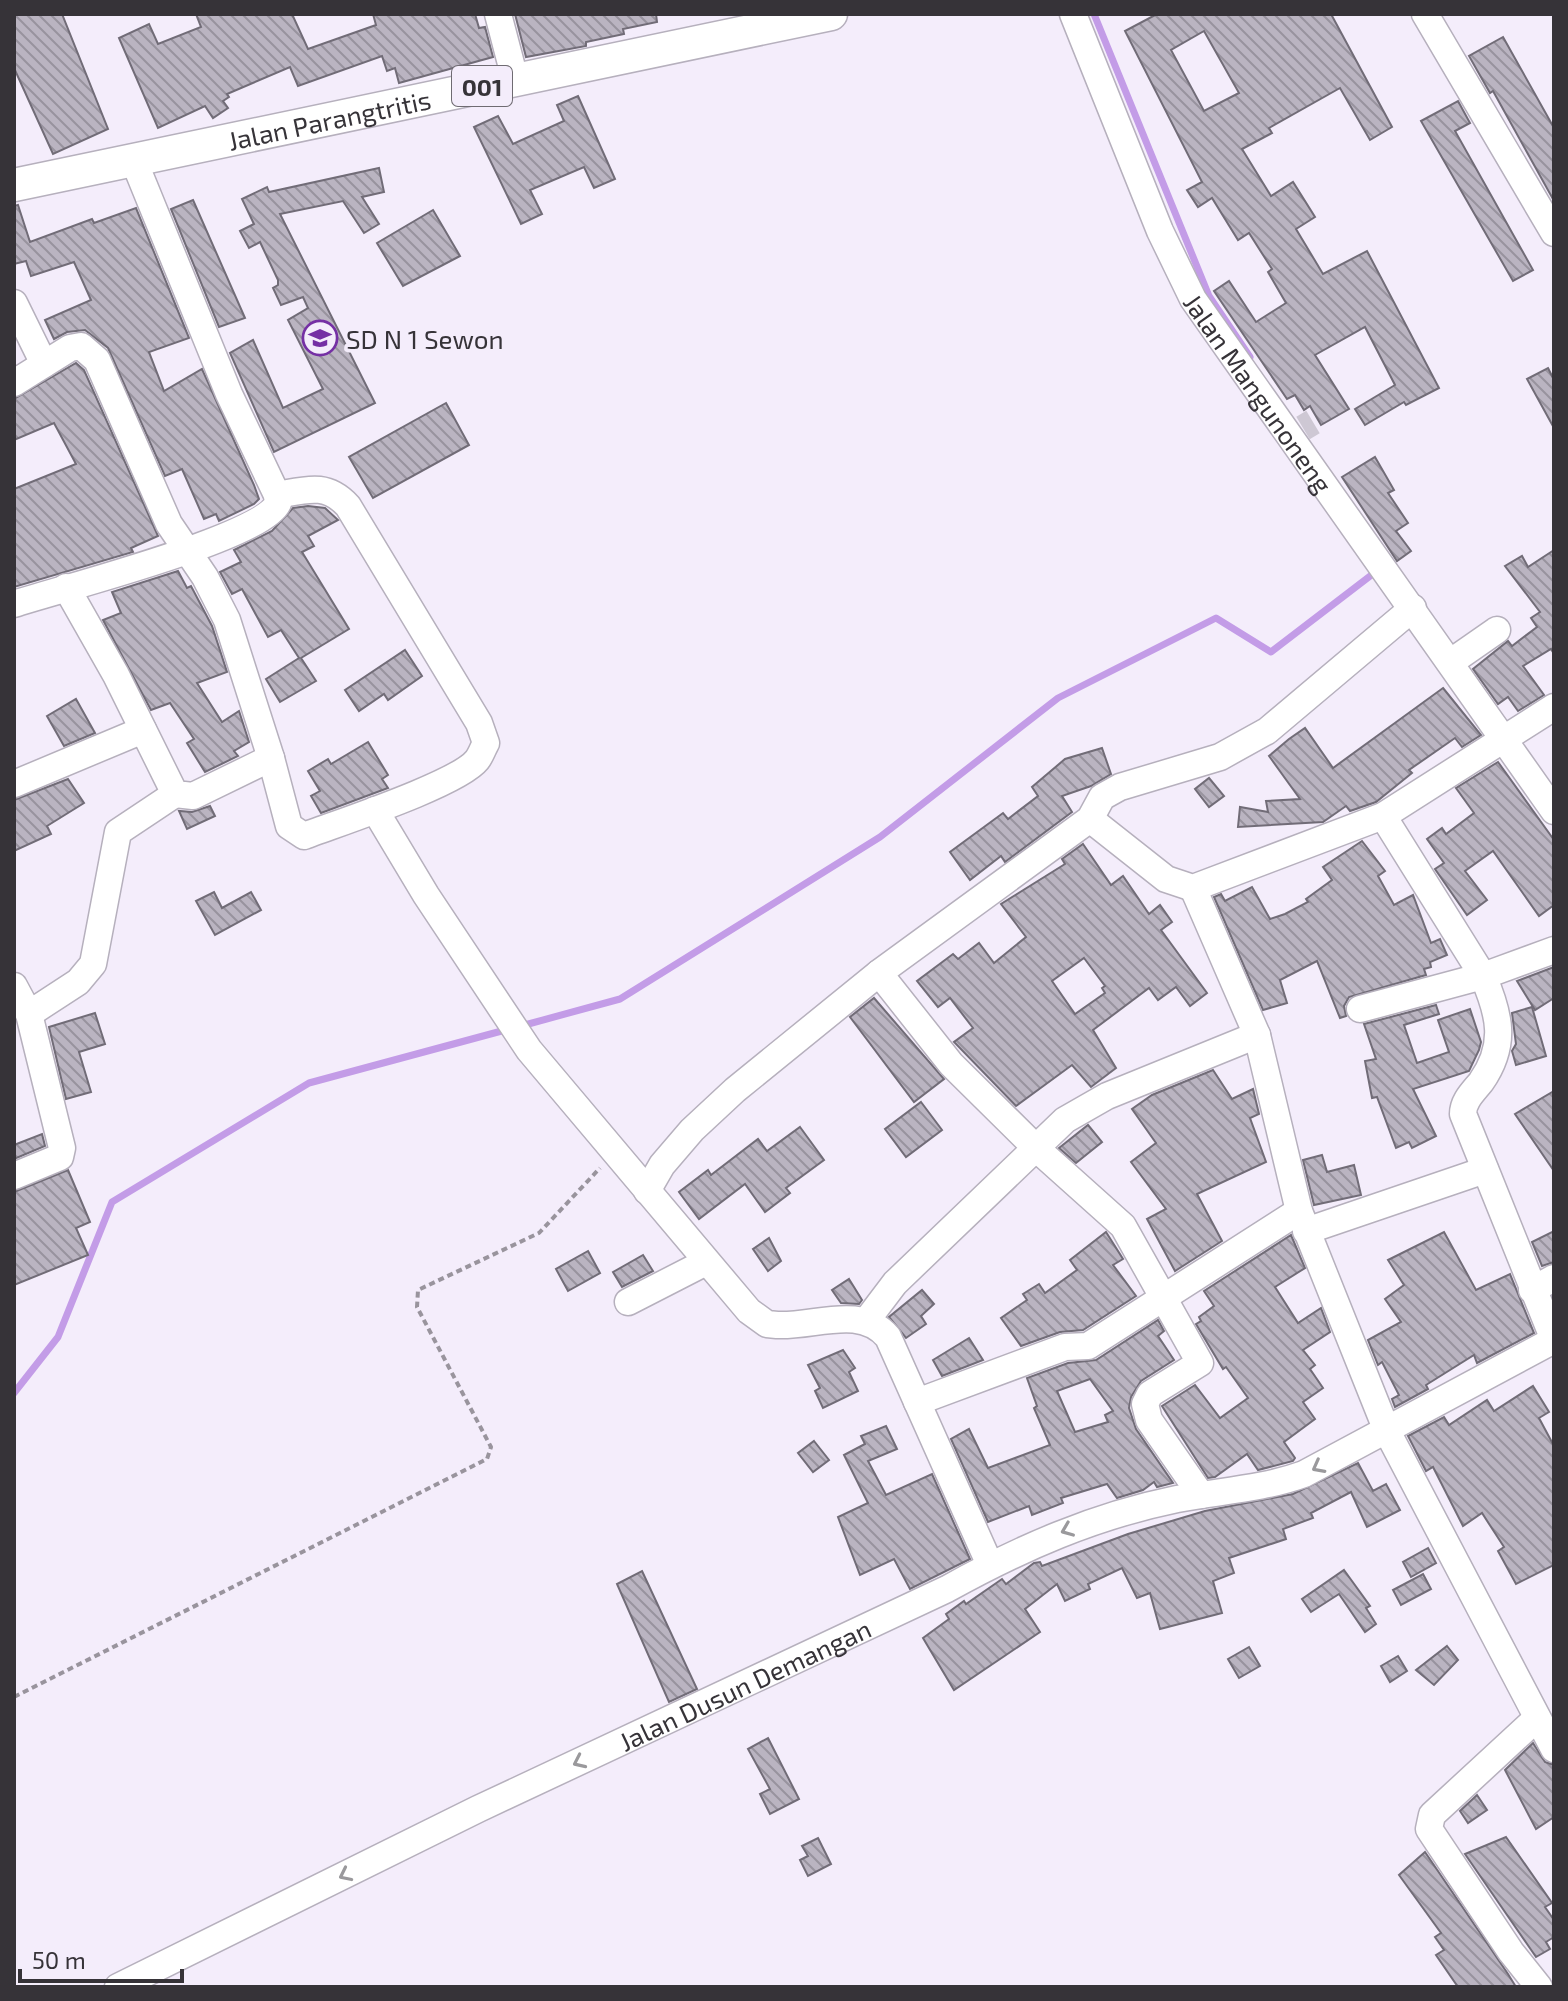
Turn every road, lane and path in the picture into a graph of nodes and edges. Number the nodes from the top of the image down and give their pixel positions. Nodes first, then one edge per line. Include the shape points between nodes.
1 (498, 14) edge
2 (831, 14) edge
3 (1073, 14) edge
4 (1425, 14) edge
5 (515, 79) junction
6 (134, 161) junction
7 (14, 185) edge
8 (1554, 233) edge
9 (14, 303) edge
10 (44, 364) junction
11 (14, 383) edge
12 (277, 495) junction
13 (188, 552) junction
14 (66, 587) junction
15 (14, 604) edge
16 (1413, 608) junction
17 (1497, 630) dead end
18 (1451, 662) junction
19 (1554, 707) edge
20 (143, 730) junction
21 (1504, 737) junction
22 (271, 758) junction
23 (14, 784) edge
24 (175, 794) junction
25 (375, 810) junction
26 (1554, 811) edge
27 (1383, 816) junction
28 (1090, 819) junction
29 (1193, 888) junction
30 (1554, 950) edge
31 (879, 973) junction
32 (1483, 976) junction
33 (19, 998) edge
34 (1360, 1009) dead end
35 (1257, 1035) junction
36 (1037, 1149) junction
37 (613, 1152) junction
38 (1485, 1170) junction
39 (14, 1176) edge
40 (647, 1191) junction
41 (1302, 1221) junction
42 (706, 1262) junction
43 (1543, 1284) edge
44 (1165, 1297) junction
45 (628, 1302) dead end
46 (867, 1320) junction
47 (1554, 1340) edge
48 (917, 1402) junction
49 (1387, 1431) junction
50 (1201, 1495) junction
51 (990, 1565) junction
52 (14, 1697) edge
53 (1537, 1718) junction
54 (1554, 1749) edge
55 (118, 1987) edge
56 (1539, 1987) edge

1 - 5 street
2 - 5 main road, Jalan Parangtritis / 001
3 - 16 street, Jalan Mangunoneng via 1160,231 1193,299 1296,433
4 - 8 street
5 - 6 main road, Jalan Parangtritis / 001
6 - 7 main road, Jalan Parangtritis / 001
6 - 12 street via 229,394
9 - 10 street
10 - 11 street
10 - 13 street via 81,346 97,360 145,475
12 - 13 street via 276,508 266,516
12 - 25 street via 328,489 348,506 479,723 486,743 465,770
13 - 14 street
13 - 22 street via 227,620
14 - 15 street
14 - 20 street
16 - 18 street, Jalan Mangunoneng
16 - 28 street via 1267,731 1220,757 1120,787 1102,797
17 - 18 street
18 - 21 street, Jalan Mangunoneng
19 - 21 street
20 - 23 street
20 - 24 street
21 - 26 street, Jalan Mangunoneng
21 - 27 street
22 - 24 street via 193,796
22 - 25 street via 289,826 298,835
24 - 33 street via 118,832 93,964 78,982
25 - 37 street via 497,1007
27 - 29 street
27 - 32 street
28 - 29 street via 1166,879
28 - 31 street
29 - 35 street
30 - 32 street
31 - 36 street via 951,1064
31 - 40 street via 702,1120 662,1165
32 - 34 street
32 - 38 street via 1495,1004 1500,1040 1463,1114
33 - 39 street via 61,1154
35 - 36 street via 1083,1107
35 - 41 street
36 - 44 street via 1123,1226
36 - 46 street via 895,1283
37 - 40 street
37 - 52 path via 539,1233 418,1290 417,1307 491,1447 487,1459
38 - 41 street
38 - 43 street
40 - 42 street
41 - 44 street
41 - 49 street
42 - 45 street
42 - 46 street via 767,1324
43 - 47 street
44 - 48 street via 1088,1346 1065,1347
44 - 50 street via 1200,1363 1150,1394 1146,1412
46 - 48 street via 888,1337
47 - 49 street, Jalan Dusun Demangan
48 - 51 street
49 -> 50 street, Jalan Dusun Demangan via 1283,1482
49 - 53 street
50 -> 51 street, Jalan Dusun Demangan via 1097,1518
51 -> 55 street, Jalan Dusun Demangan
53 - 54 street
53 - 56 street via 1432,1815 1429,1829

